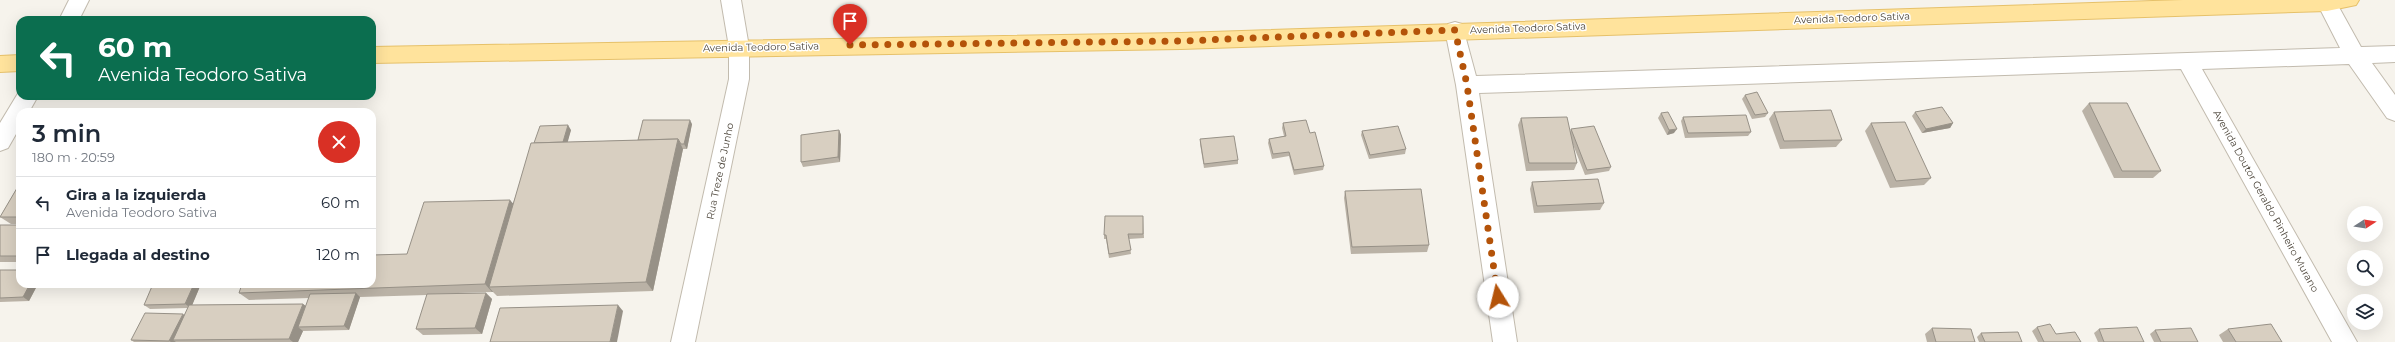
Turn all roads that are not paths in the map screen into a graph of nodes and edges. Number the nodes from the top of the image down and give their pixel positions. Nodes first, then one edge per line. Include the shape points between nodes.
1 (79, 0) edge
2 (731, 0) edge
3 (2349, 0) edge
4 (2305, 2) edge
5 (2327, 3) junction
6 (71, 16) edge
7 (1455, 30) junction
8 (739, 47) junction
9 (2395, 54) edge
10 (376, 55) edge
11 (2355, 56) junction
12 (2186, 60) junction
13 (0, 64) edge
14 (16, 64) edge
15 (1467, 85) junction
16 (2395, 112) edge
17 (16, 115) edge
18 (0, 142) edge
19 (684, 342) edge
20 (1505, 342) edge
21 (2345, 342) edge

1 - 6 street
2 - 8 street, Rua Treze de Junho
3 - 5 main road, Avenida Teodoro Sativa
4 - 5 main road, Avenida Teodoro Sativa
4 - 7 main road, Avenida Teodoro Sativa
5 - 11 street
7 - 8 main road, Avenida Teodoro Sativa via 1181,41
7 - 15 street
8 - 10 main road, Avenida Teodoro Sativa
8 - 19 street, Rua Treze de Junho via 739,79
9 - 11 street
11 - 12 street
11 - 16 street
12 - 15 street
12 - 21 street, Avenida Doutor Geraldo Pinheiro Murano
13 - 14 main road
15 - 20 street
17 - 18 street

